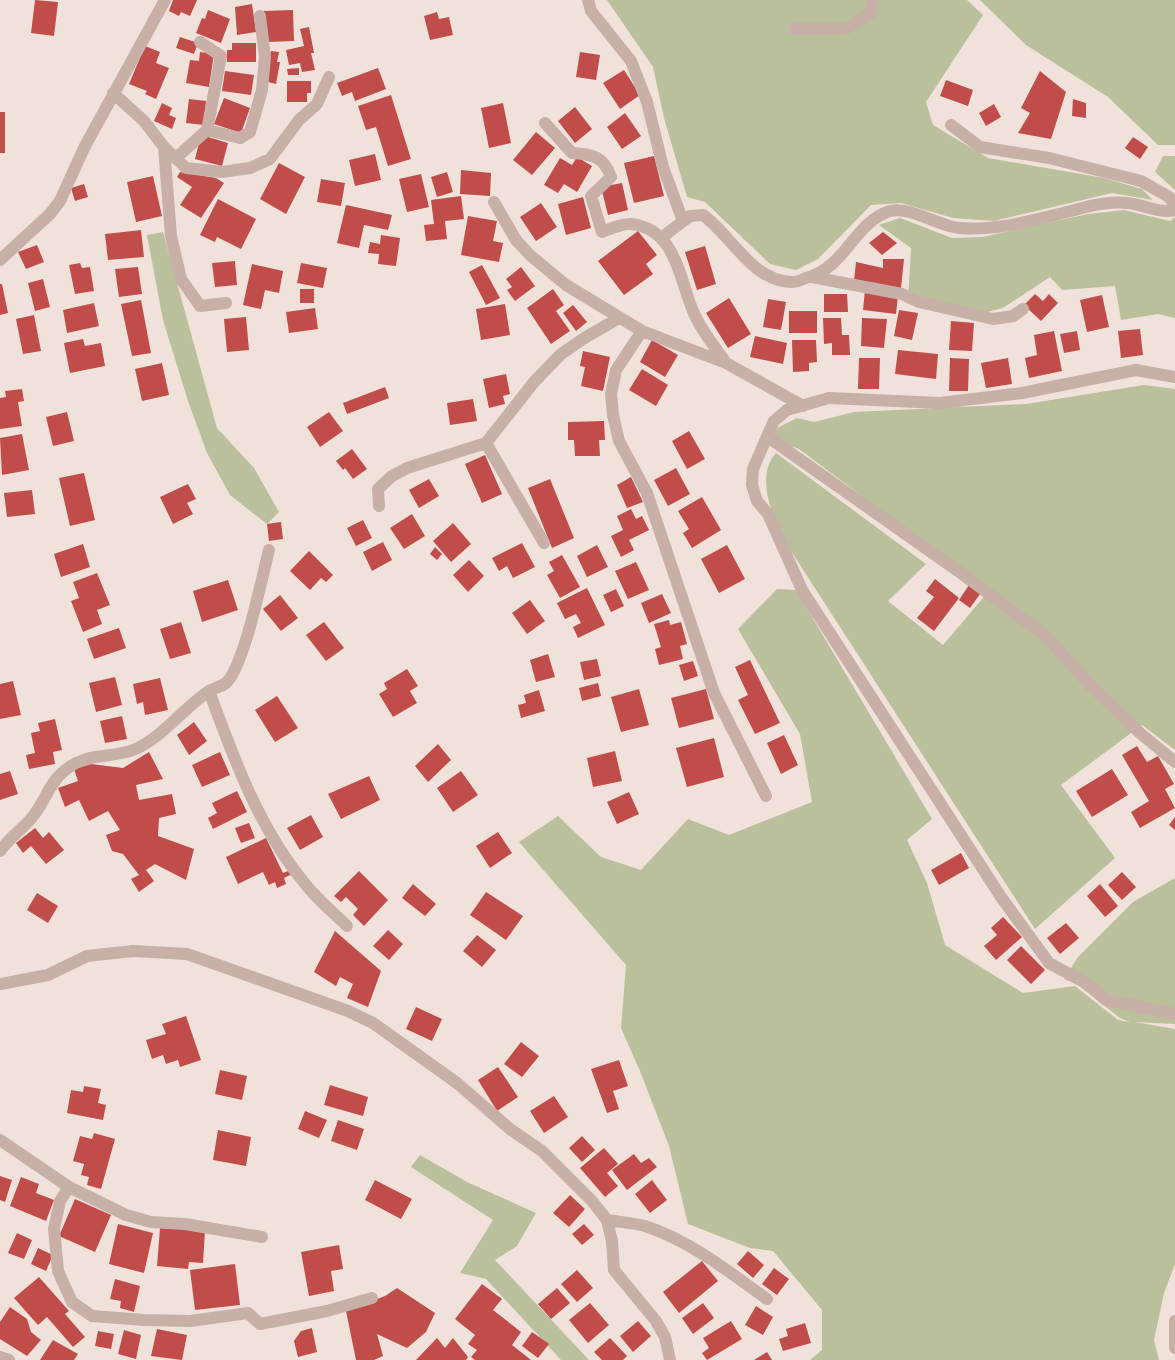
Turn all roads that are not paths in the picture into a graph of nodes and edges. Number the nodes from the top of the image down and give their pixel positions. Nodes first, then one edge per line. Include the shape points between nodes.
1 (165, 0) edge
2 (588, 0) edge
3 (872, 0) edge
4 (260, 16) dead end
5 (795, 29) dead end
6 (200, 42) dead end
7 (329, 77) dead end
8 (113, 93) junction
9 (545, 123) dead end
10 (951, 125) dead end
11 (207, 130) junction
12 (164, 147) junction
13 (176, 158) junction
14 (494, 202) dead end
15 (1175, 206) edge
16 (1175, 210) edge
17 (683, 221) junction
18 (661, 238) junction
19 (0, 260) edge
20 (812, 277) junction
21 (226, 303) dead end
22 (1023, 309) dead end
23 (620, 318) junction
24 (642, 330) junction
25 (726, 363) junction
26 (1175, 377) edge
27 (802, 406) junction
28 (768, 434) junction
29 (486, 443) junction
30 (379, 506) dead end
31 (544, 543) dead end
32 (268, 550) dead end
33 (209, 691) junction
34 (1175, 762) edge
35 (766, 796) dead end
36 (0, 851) edge
37 (346, 926) dead end
38 (0, 984) edge
39 (1175, 1014) edge
40 (0, 1140) edge
41 (69, 1187) junction
42 (607, 1220) junction
43 (262, 1237) dead end
44 (372, 1298) dead end
45 (767, 1299) dead end
46 (1175, 1321) edge
47 (1175, 1348) edge
48 (0, 1357) edge
49 (9, 1360) edge
50 (670, 1360) edge

1 - 8 street
2 - 17 street via 591,11 631,61 648,102 663,167
3 - 5 street via 871,13 847,28
4 - 11 street via 265,57 262,90 250,132 240,138
6 - 11 street via 221,56
7 - 13 street via 316,104 299,120 270,159 250,168 222,172 186,168
8 - 12 street via 144,121
8 - 19 street via 60,201
9 - 18 street via 572,153 590,154 606,164 611,177 591,196 602,232 630,223 654,231
10 - 15 street via 980,147 1049,158 1141,181 1169,197
11 - 13 street
12 - 13 street
12 - 21 street via 170,236 181,279 200,306
14 - 23 street via 516,240 531,256 566,285
16 - 20 street via 1168,212 1127,202 1096,205 989,228 958,228 905,210 891,211 874,220 838,261
17 - 18 street
17 - 20 street via 690,216 703,215 740,254 769,275 792,282
18 - 25 street via 678,264 693,313
20 - 22 street via 902,294 919,302 993,319 1013,316
23 - 24 street
23 - 29 street via 561,354 534,382
24 - 25 street
24 - 35 street via 616,370 611,394 619,441 647,494 714,693
25 - 27 street
26 - 27 street via 1136,370 978,400 940,404 828,398
27 - 28 street via 787,410 774,421
28 - 34 street via 1046,636 1095,690
28 - 39 street via 753,469 752,485 757,501 768,514 802,590 1001,897 1049,963 1086,983 1106,1000
29 - 30 street via 407,468 392,476 378,490
29 - 31 street
32 - 33 street via 241,653 226,683
33 - 36 street via 138,748 122,754 95,756 76,762 65,770 50,785 34,816 10,837
33 - 37 street via 234,758 268,829 307,886
38 - 42 street via 48,975 87,956 133,951 187,954 348,1011 374,1023 457,1083 510,1129 542,1151
40 - 41 street
41 - 43 street via 126,1215 151,1222
41 - 44 street via 60,1201 54,1229 58,1271 72,1302 92,1316 190,1321 248,1313 260,1324 327,1312
42 - 45 street via 644,1226 675,1239
42 - 50 street via 614,1270 656,1322 665,1337
46 - 47 street
48 - 49 street

